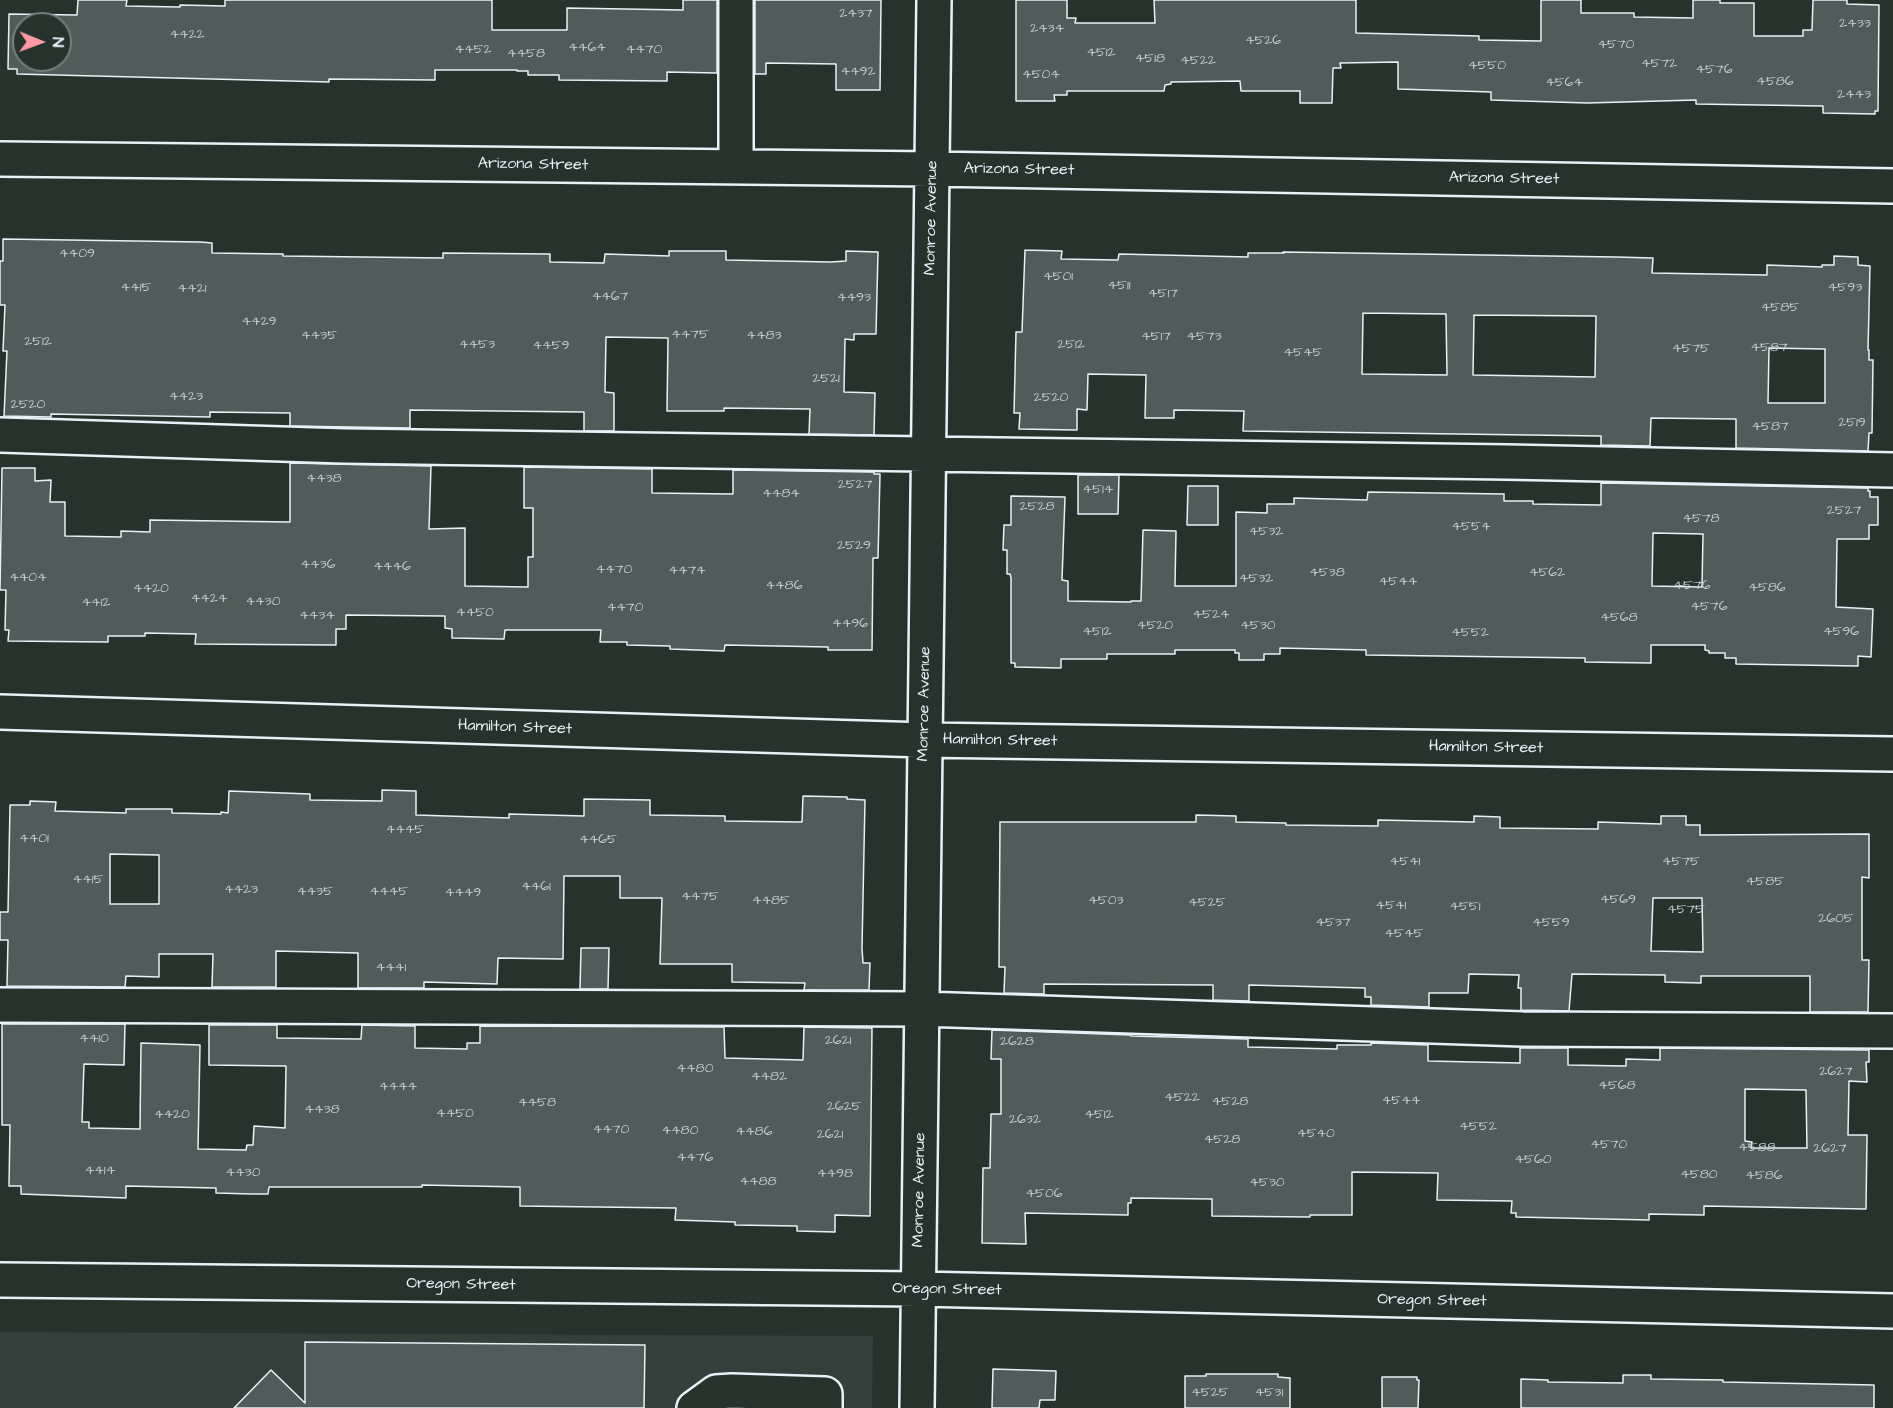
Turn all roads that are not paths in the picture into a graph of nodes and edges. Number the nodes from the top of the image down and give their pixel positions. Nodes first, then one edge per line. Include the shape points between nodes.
1 (736, 0) edge
2 (934, 0) edge
3 (0, 159) edge
4 (736, 167) junction
5 (933, 169) junction
6 (1893, 186) edge
7 (0, 435) edge
8 (928, 454) junction
9 (1893, 470) edge
10 (0, 712) edge
11 (925, 740) junction
12 (1893, 754) edge
13 (0, 1005) edge
14 (922, 1009) junction
15 (1893, 1031) edge
16 (0, 1280) edge
17 (919, 1290) junction
18 (1893, 1311) edge
19 (694, 1408) edge
20 (825, 1408) edge
21 (917, 1408) edge

1 - 4 street
2 - 5 street, Monroe Avenue
3 - 4 street, Arizona Street
4 - 5 street, Arizona Street
5 - 6 street, Arizona Street
5 - 8 street, Monroe Avenue
7 - 8 street via 344,446
8 - 9 street
8 - 11 street, Monroe Avenue
10 - 11 street, Hamilton Street
11 - 12 street, Hamilton Street
11 - 14 street, Monroe Avenue
13 - 14 street
14 - 15 street via 1523,1029
14 - 17 street, Monroe Avenue
16 - 17 street, Oregon Street
17 - 18 street, Oregon Street
17 - 21 street, Monroe Avenue
19 - 20 street via 716,1392 732,1391 825,1394

